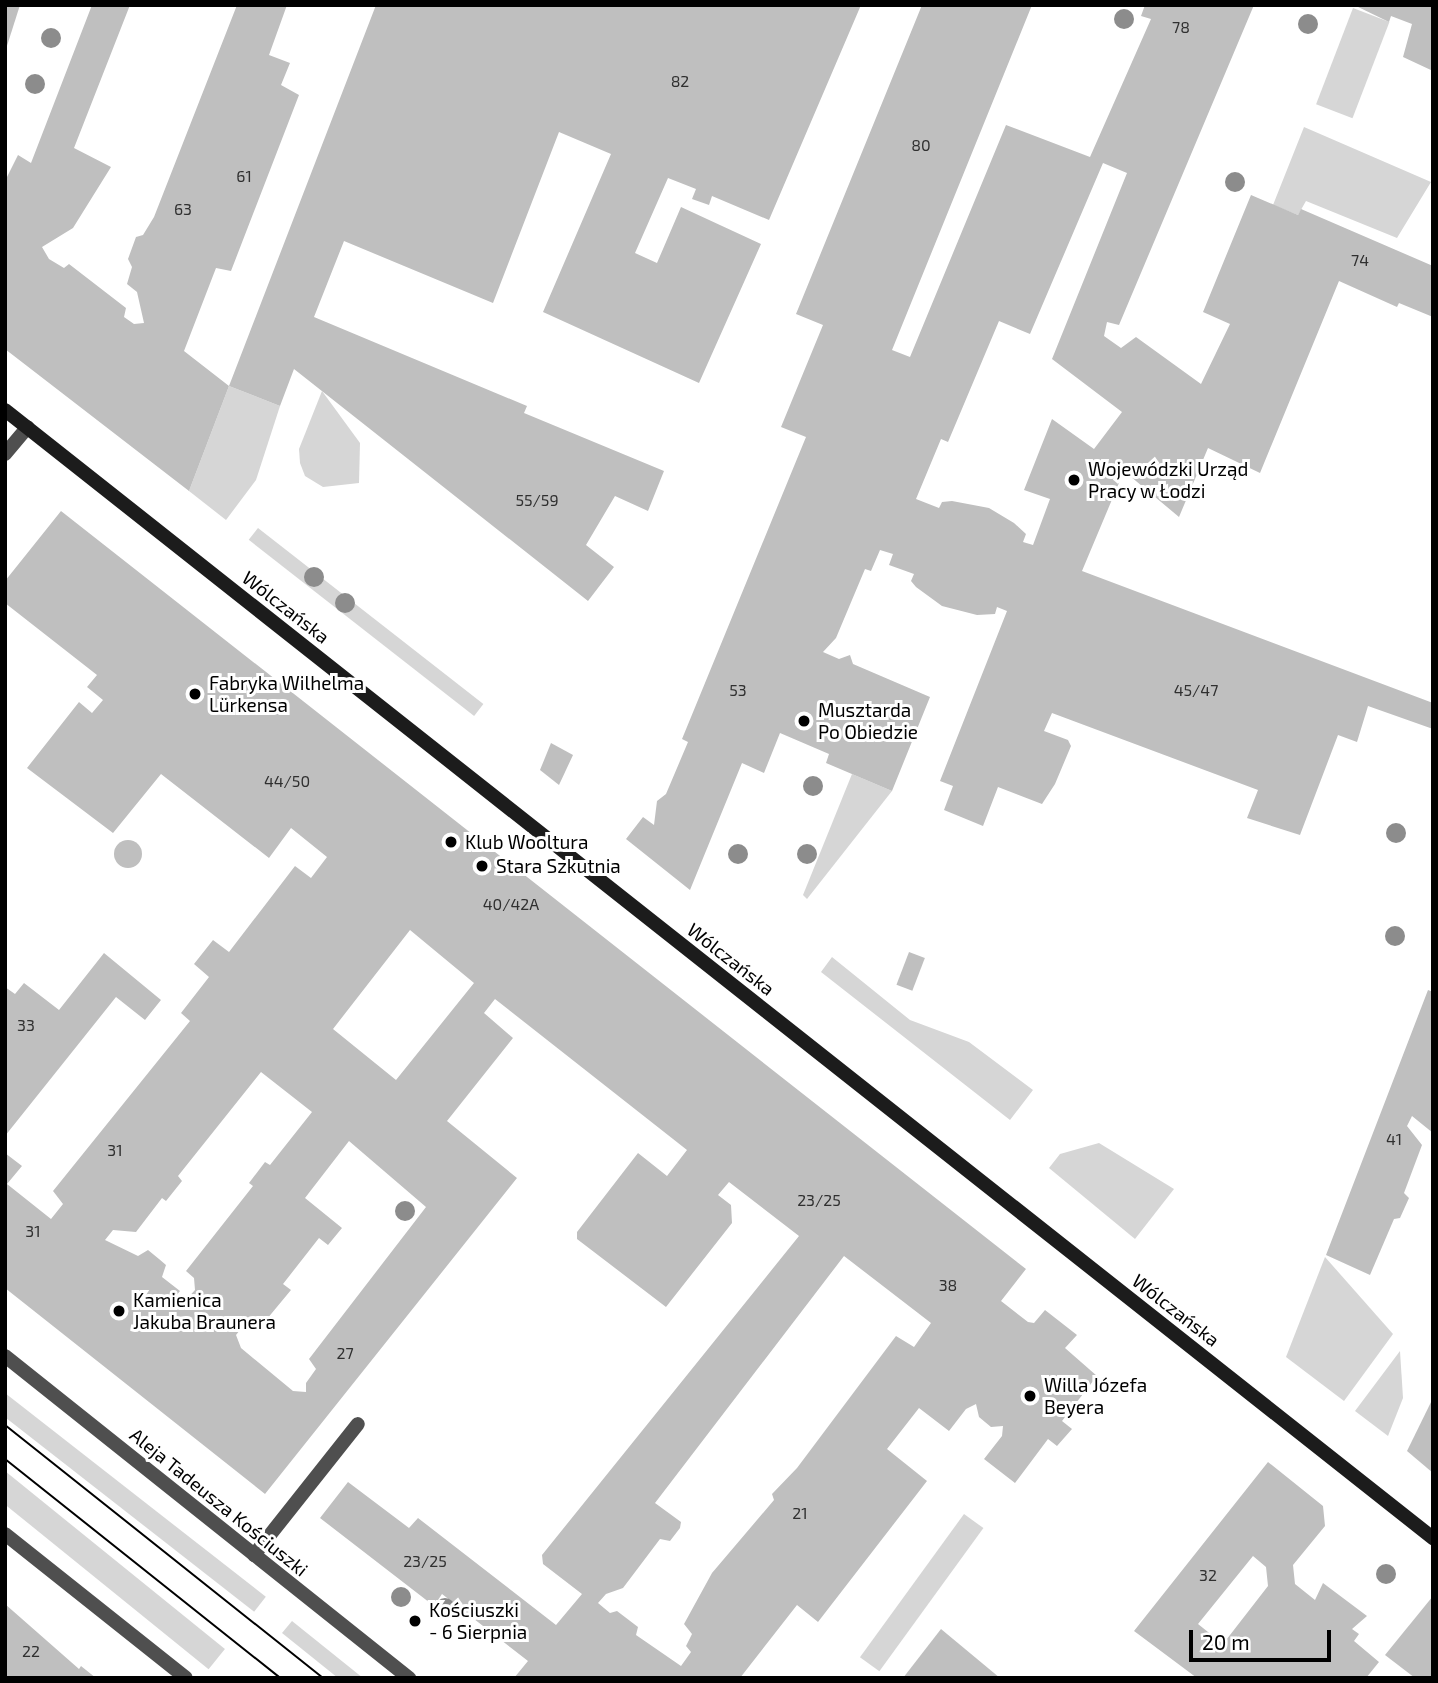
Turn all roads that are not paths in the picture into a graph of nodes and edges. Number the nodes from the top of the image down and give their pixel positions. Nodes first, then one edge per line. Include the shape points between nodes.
1 (5, 410) edge
2 (28, 427) junction
3 (5, 454) edge
4 (5, 1356) edge
5 (358, 1424) dead end
6 (5, 1534) edge
7 (1433, 1538) edge
8 (254, 1555) junction
9 (186, 1678) edge
10 (410, 1678) edge

1 - 2 main road, Wólczańska
2 - 3 street
2 - 7 main road, Wólczańska
4 - 8 street, Aleja Tadeusza Kościuszki
5 - 8 street
6 - 9 street
8 - 10 street, Aleja Tadeusza Kościuszki

